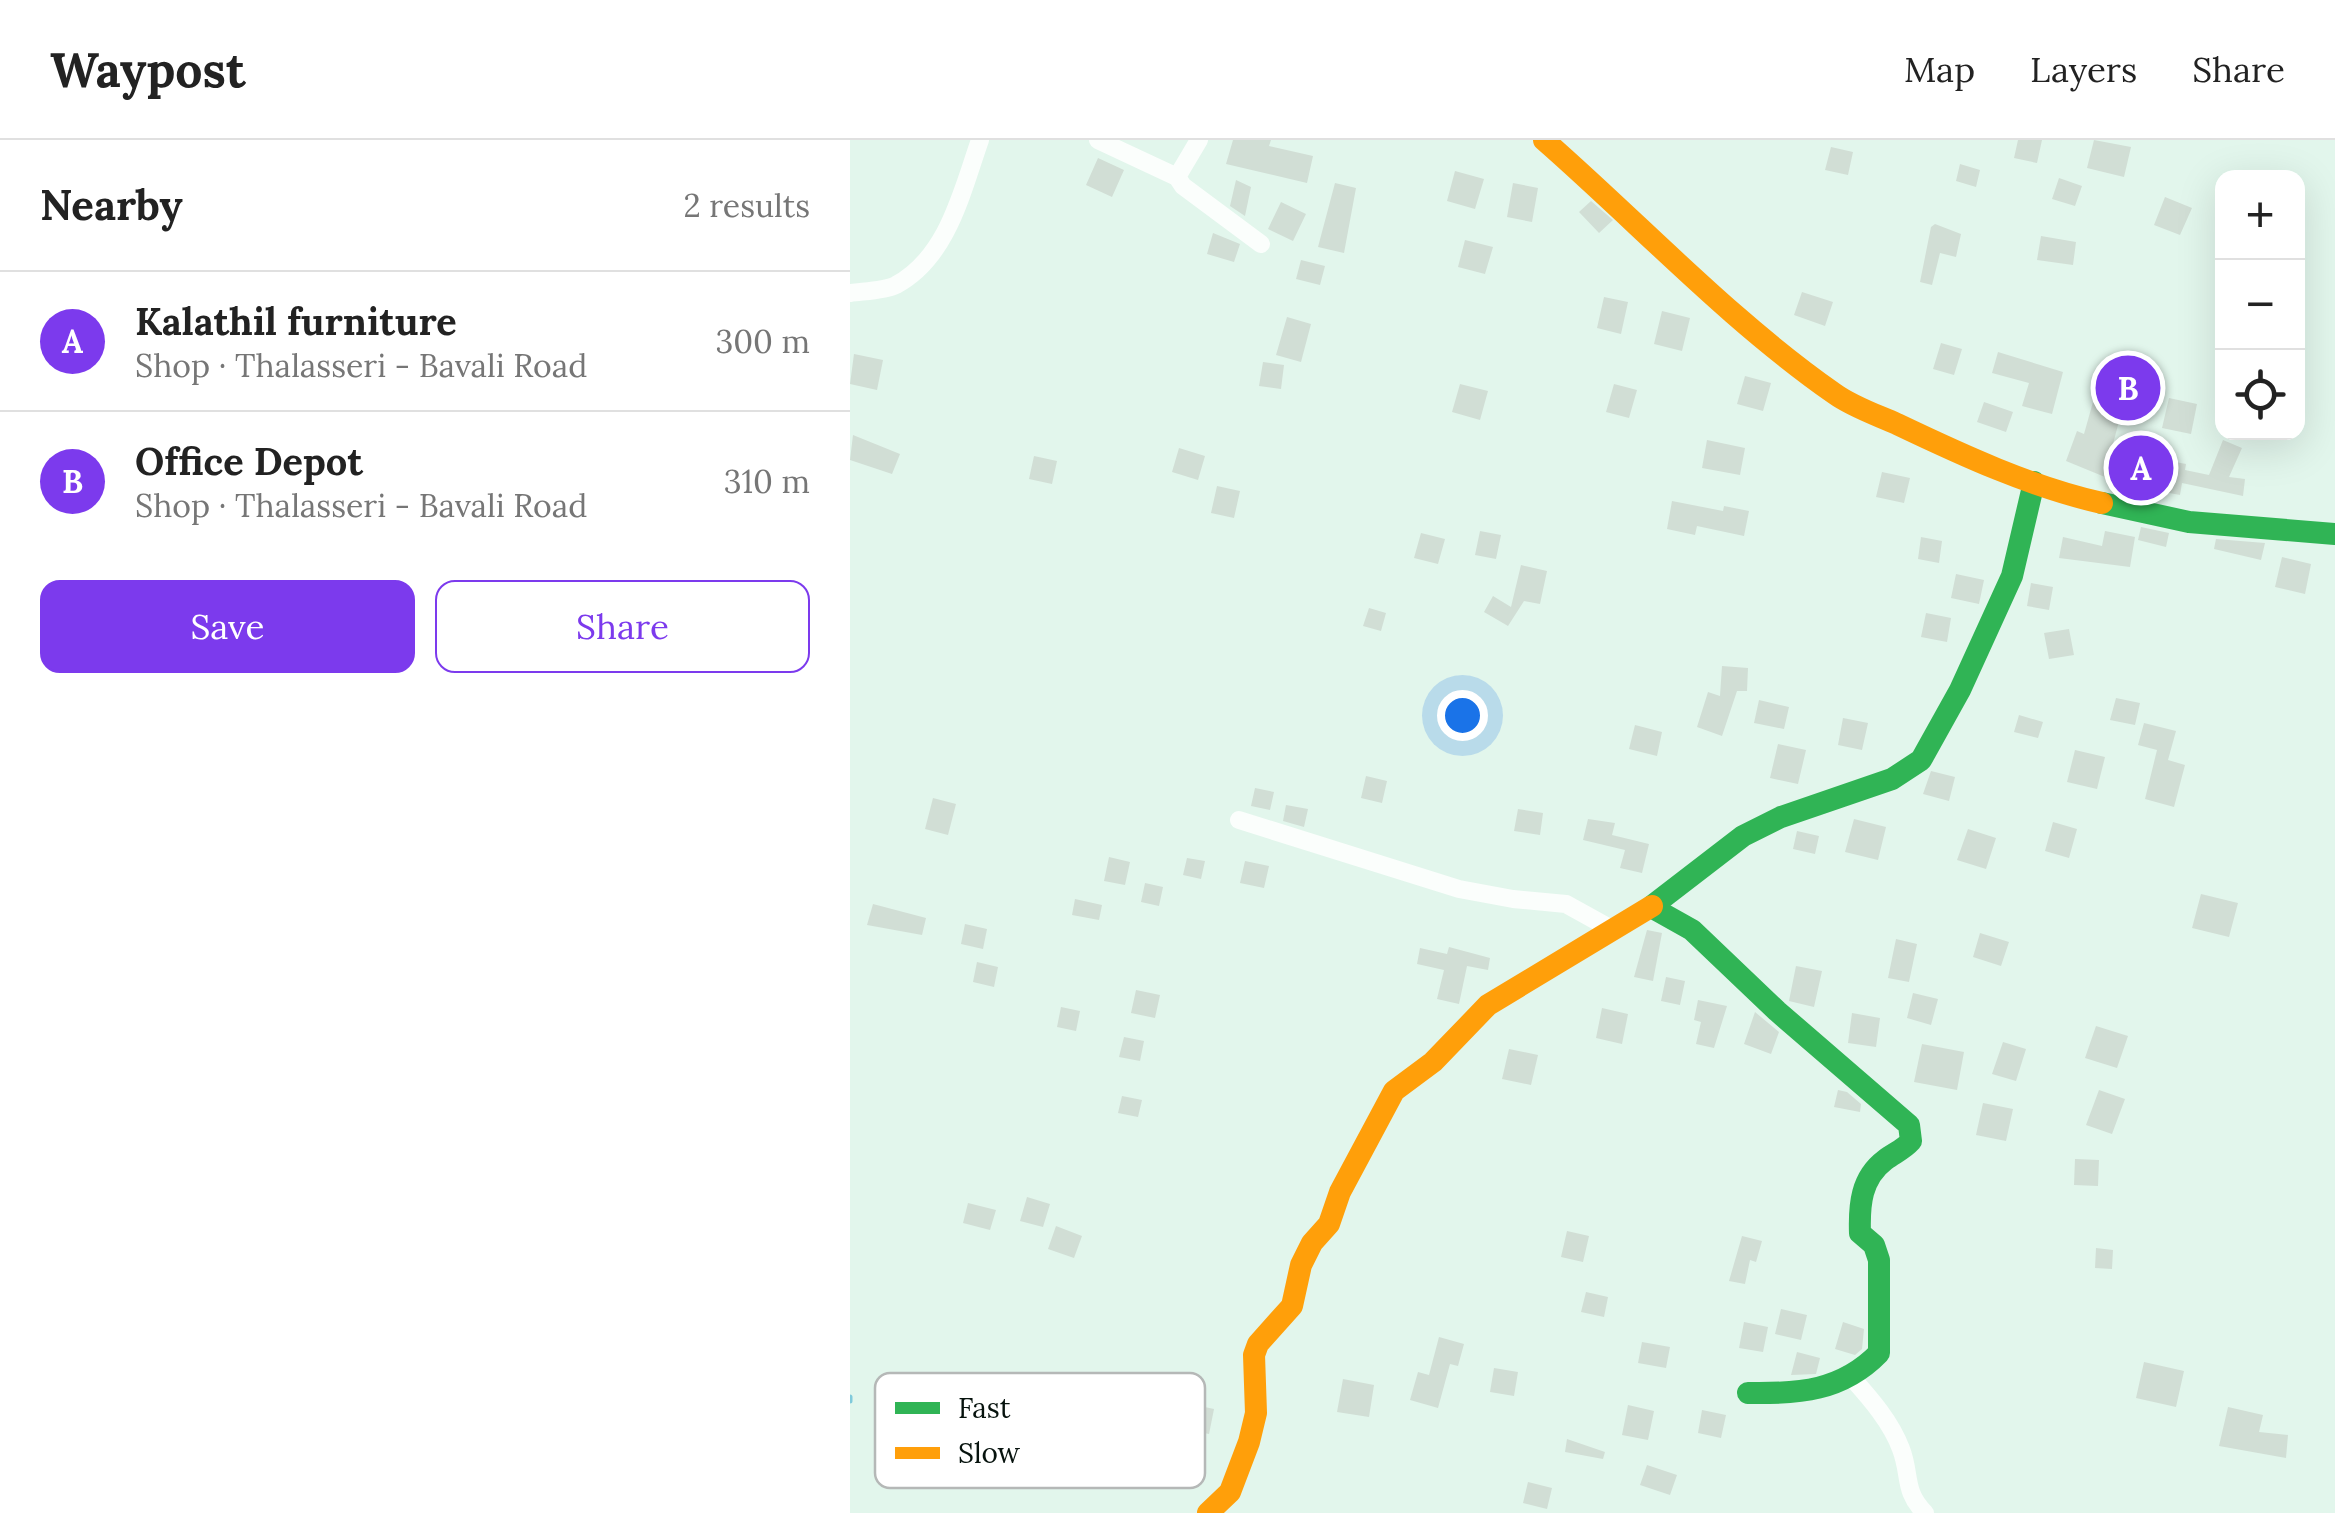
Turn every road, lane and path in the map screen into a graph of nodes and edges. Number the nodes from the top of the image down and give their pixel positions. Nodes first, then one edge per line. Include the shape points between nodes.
1 (980, 140) edge
2 (1098, 140) edge
3 (1199, 140) edge
4 (1544, 140) edge
5 (1176, 177) junction
6 (1261, 244) dead end
7 (850, 294) edge
8 (2034, 482) junction
9 (2335, 534) edge
10 (1239, 820) dead end
11 (1650, 906) junction
12 (1613, 930) junction
13 (1852, 1378) junction
14 (1748, 1393) dead end
15 (1208, 1513) edge
16 (1925, 1513) edge

1 - 7 street via 949,226 925,262 894,286
2 - 5 street
3 - 5 street
4 - 8 street via 1739,321 1839,397
5 - 6 street
8 - 9 street via 2189,522
8 - 11 street via 2012,576 1921,760 1892,779 1744,836
10 - 12 street via 1459,890 1566,904
11 - 12 street
11 - 13 street via 1692,930 1909,1126 1911,1142 1865,1180 1858,1209 1860,1233 1879,1260 1882,1330 1880,1353
12 - 15 street via 1488,1005 1394,1091 1330,1224 1301,1266 1292,1306 1258,1344 1249,1442 1230,1492
13 - 14 street via 1819,1392
13 - 16 street via 1901,1449 1911,1499

